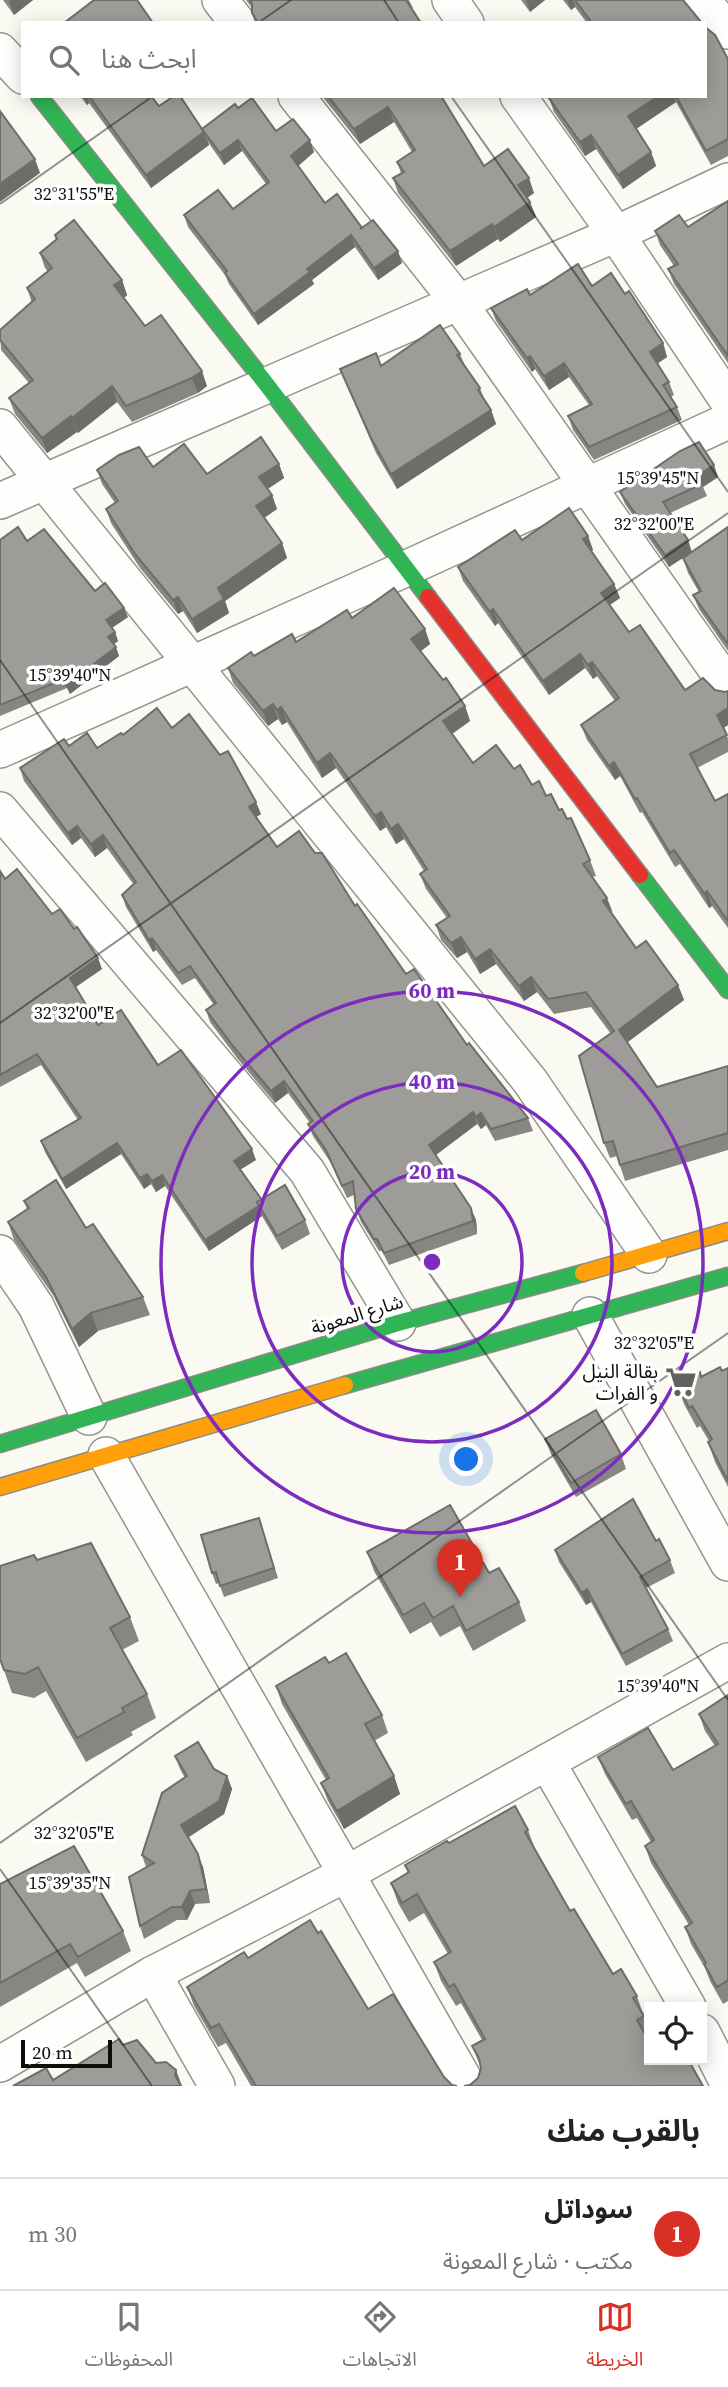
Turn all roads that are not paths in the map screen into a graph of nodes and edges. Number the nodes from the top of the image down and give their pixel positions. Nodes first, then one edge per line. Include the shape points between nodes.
1 (220, 0) edge
2 (450, 0) edge
3 (702, 0) edge
4 (236, 21) edge
5 (465, 21) edge
6 (728, 32) edge
7 (0, 51) edge
8 (21, 74) edge
9 (41, 98) edge
10 (298, 98) edge
11 (519, 98) edge
12 (728, 181) edge
13 (616, 234) junction
14 (459, 303) junction
15 (267, 386) junction
16 (728, 401) edge
17 (728, 421) edge
18 (0, 427) edge
19 (44, 484) junction
20 (589, 485) junction
21 (0, 501) edge
22 (405, 569) junction
23 (194, 664) junction
24 (728, 687) edge
25 (0, 750) edge
26 (0, 810) edge
27 (728, 990) edge
28 (728, 1231) edge
29 (0, 1253) edge
30 (649, 1255) junction
31 (728, 1276) edge
32 (590, 1315) junction
33 (398, 1323) junction
34 (89, 1417) junction
35 (0, 1444) edge
36 (106, 1455) junction
37 (0, 1487) edge
38 (728, 1563) edge
39 (728, 1661) edge
40 (547, 1762) junction
41 (346, 1874) junction
42 (153, 1975) junction
43 (685, 2002) edge
44 (0, 2064) edge
45 (217, 2086) edge
46 (468, 2086) edge

1 - 4 street
2 - 5 street
3 - 6 street
7 - 8 street
9 - 15 main road
10 - 14 street
11 - 13 street
12 - 13 street
13 - 14 street
13 - 16 street
14 - 15 street
14 - 20 street
15 - 19 street
15 - 22 main road
17 - 20 street
18 - 19 street
19 - 21 street
19 - 23 street
20 - 22 street
20 - 24 street
22 - 23 street
22 - 27 main road
23 - 25 street
23 - 30 street via 530,1081
26 - 33 street via 307,1171
28 - 30 main road, شارع المعونة
29 - 34 street via 36,1306
30 - 33 main road, شارع المعونة
31 - 32 main road
32 - 36 main road
32 - 38 street
33 - 34 main road, شارع المعونة
34 - 35 main road, شارع المعونة
36 - 37 main road
36 - 41 street
39 - 40 street
40 - 41 street
40 - 43 street
41 - 42 street
41 - 46 street
42 - 44 street
42 - 45 street

